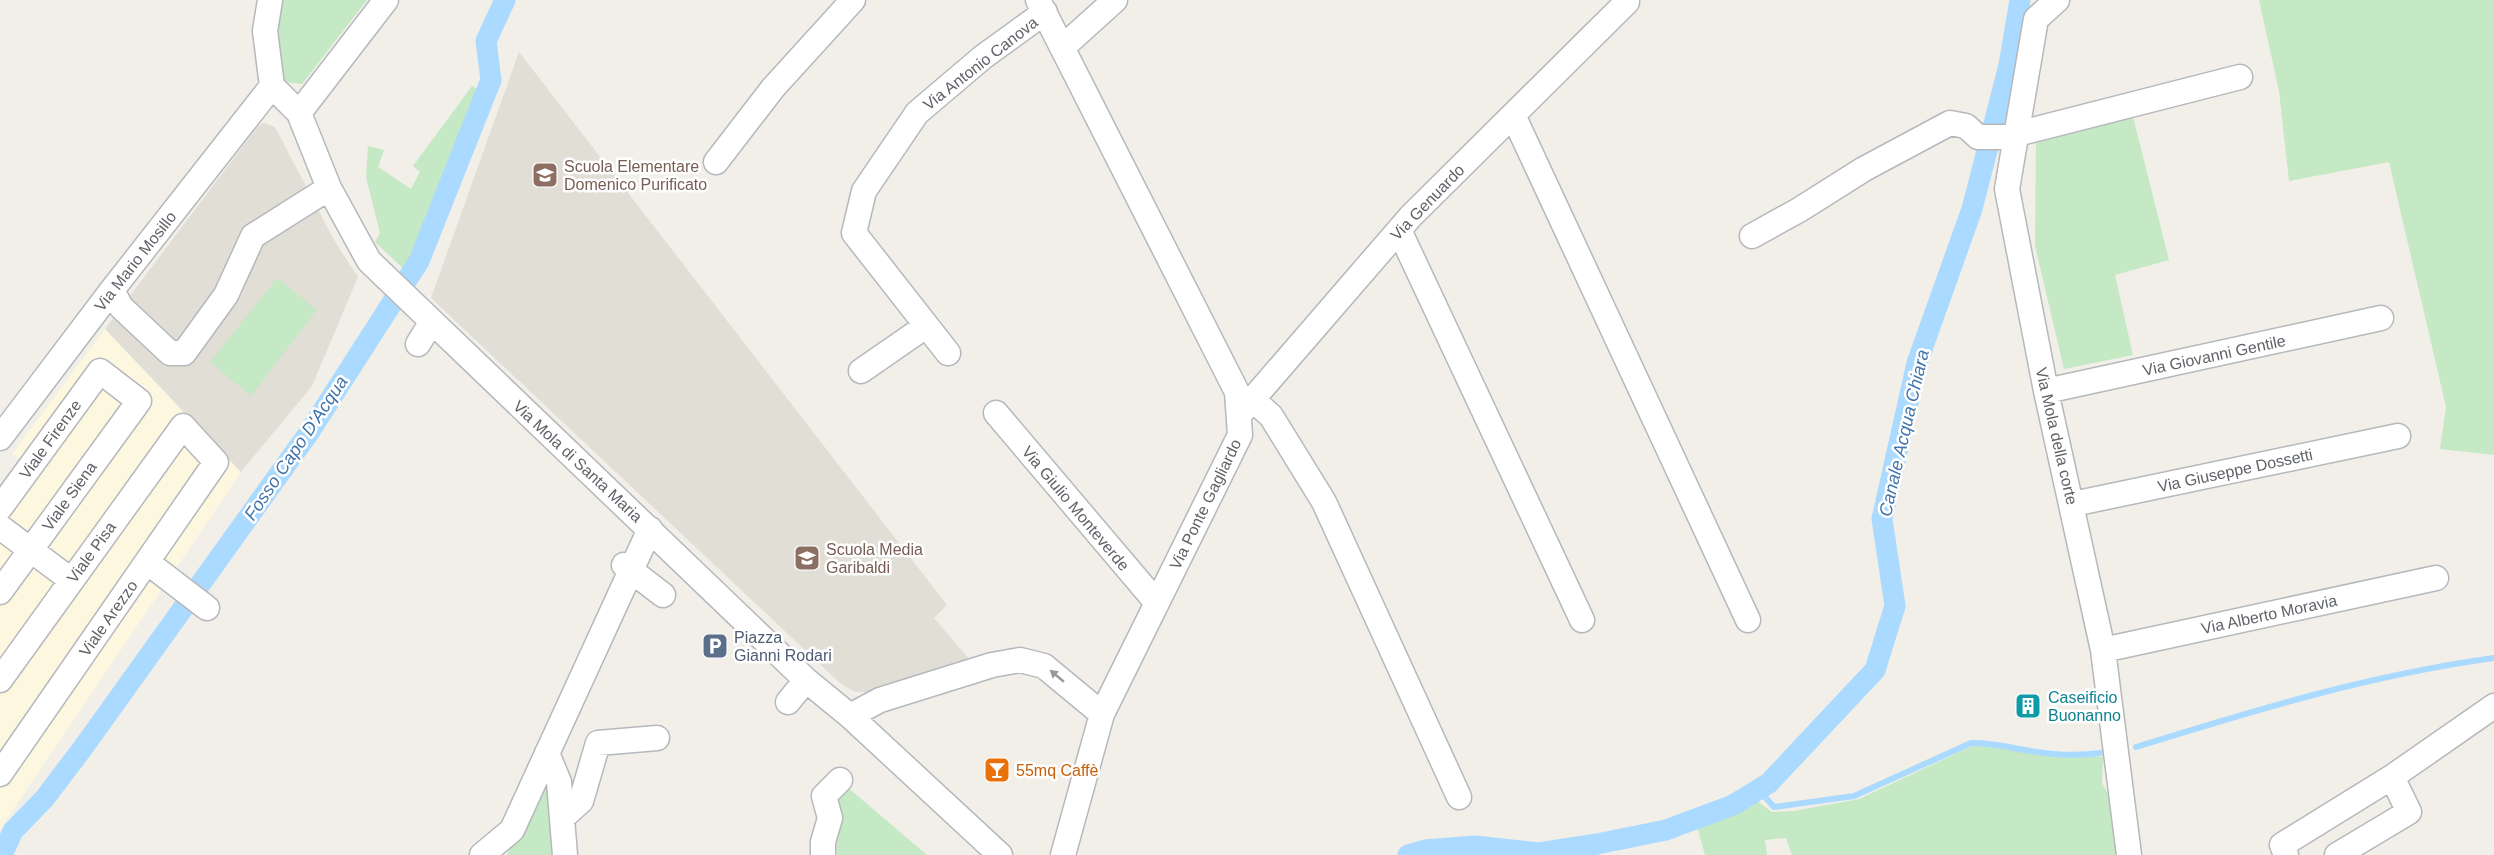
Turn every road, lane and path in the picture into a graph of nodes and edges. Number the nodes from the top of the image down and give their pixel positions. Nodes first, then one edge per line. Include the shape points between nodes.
1 (270, 0) edge
2 (386, 0) edge
3 (853, 0) edge
4 (1115, 0) edge
5 (1627, 2) dead end
6 (1042, 6) edge
7 (2048, 6) edge
8 (1063, 47) junction
9 (2240, 77) dead end
10 (272, 86) junction
11 (299, 113) junction
12 (1513, 116) junction
13 (2010, 136) junction
14 (716, 162) dead end
15 (329, 188) junction
16 (1399, 230) junction
17 (1752, 236) dead end
18 (112, 290) junction
19 (2381, 318) dead end
20 (431, 323) junction
21 (926, 326) junction
22 (418, 344) dead end
23 (948, 353) dead end
24 (861, 371) dead end
25 (2046, 391) junction
26 (139, 401) joint
27 (1246, 407) junction
28 (996, 413) dead end
29 (183, 426) joint
30 (2397, 436) dead end
31 (0, 438) edge
32 (2073, 504) junction
33 (0, 508) edge
34 (0, 527) edge
35 (650, 529) junction
36 (30, 551) junction
37 (147, 562) junction
38 (627, 567) junction
39 (2436, 578) dead end
40 (71, 580) junction
41 (0, 592) edge
42 (663, 595) dead end
43 (1157, 603) junction
44 (207, 608) dead end
45 (1582, 620) dead end
46 (1748, 620) dead end
47 (2103, 650) junction
48 (0, 680) edge
49 (806, 680) junction
50 (788, 702) dead end
51 (2494, 706) edge
52 (1102, 714) junction
53 (850, 716) junction
54 (657, 738) dead end
55 (547, 753) junction
56 (0, 774) edge
57 (2392, 777) junction
58 (840, 780) dead end
59 (1459, 797) dead end
60 (562, 818) junction
61 (482, 855) edge
62 (565, 855) edge
63 (823, 855) edge
64 (1000, 855) edge
65 (1063, 855) edge
66 (2129, 855) edge
67 (2286, 855) edge
68 (2337, 855) edge

1 - 10 street via 265,31
2 - 11 street
3 - 14 street via 773,88
4 - 8 street
5 - 12 street, Via Genuardo
6 - 8 street, Via Ponte Gagliardo
6 - 21 street, Via Antonio Canova via 917,113 864,191 854,233
7 - 13 street, Via Mola della corte
8 - 27 street, Via Ponte Gagliardo
9 - 13 street
10 - 11 street, Via Mola di Santa Maria
10 - 18 street, Via Mario Mosillo
11 - 15 street, Via Mola di Santa Maria
12 - 16 street, Via Genuardo
12 - 46 street
13 - 17 street via 1978,137 1966,126 1950,123
13 - 25 street, Via Mola della corte via 2007,189
15 - 18 street via 253,236 226,295 184,353 170,354 121,307
15 - 20 street, Via Mola di Santa Maria via 369,261
16 - 27 street, Via Genuardo
16 - 45 street
18 - 31 street, Via Mario Mosillo
19 - 25 street, Via Giovanni Gentile
20 - 22 street
20 - 35 street, Via Mola di Santa Maria
21 - 23 street, Via Antonio Canova
21 - 24 street
25 - 32 street, Via Mola della corte
26 - 33 street, Viale Firenze via 100,371
26 - 36 street, Viale Siena
27 - 43 street, Via Ponte Gagliardo via 1240,435
27 - 59 street via 1271,416 1323,502
28 - 43 street, Via Giulio Monteverde
29 - 37 street, Viale Arezzo via 216,462
29 - 40 street, Viale Pisa
30 - 32 street, Via Giuseppe Dossetti
32 - 47 street, Via Mola della corte
34 - 36 street
35 - 38 street
35 - 49 street, Via Mola di Santa Maria
36 - 40 street
36 - 41 street, Viale Siena
37 - 44 street
37 - 56 street, Viale Arezzo
38 - 42 street
38 - 55 street
39 - 47 street, Via Alberto Moravia
40 - 48 street, Viale Pisa
43 - 52 street, Via Ponte Gagliardo
47 - 66 street, Via Mola della corte
49 - 50 street
49 - 53 street, Via Mola di Santa Maria
51 - 57 street
52 -> 53 street via 1044,666 1020,660 880,700
52 - 65 street, Via Ponte Gagliardo
53 - 64 street, Via Mola di Santa Maria
54 - 60 street via 598,742 581,801
55 - 60 street via 559,782
55 - 61 street via 512,830
57 - 67 street via 2282,845
57 - 68 street via 2409,812
58 - 63 street via 824,796 830,818
60 - 62 street

